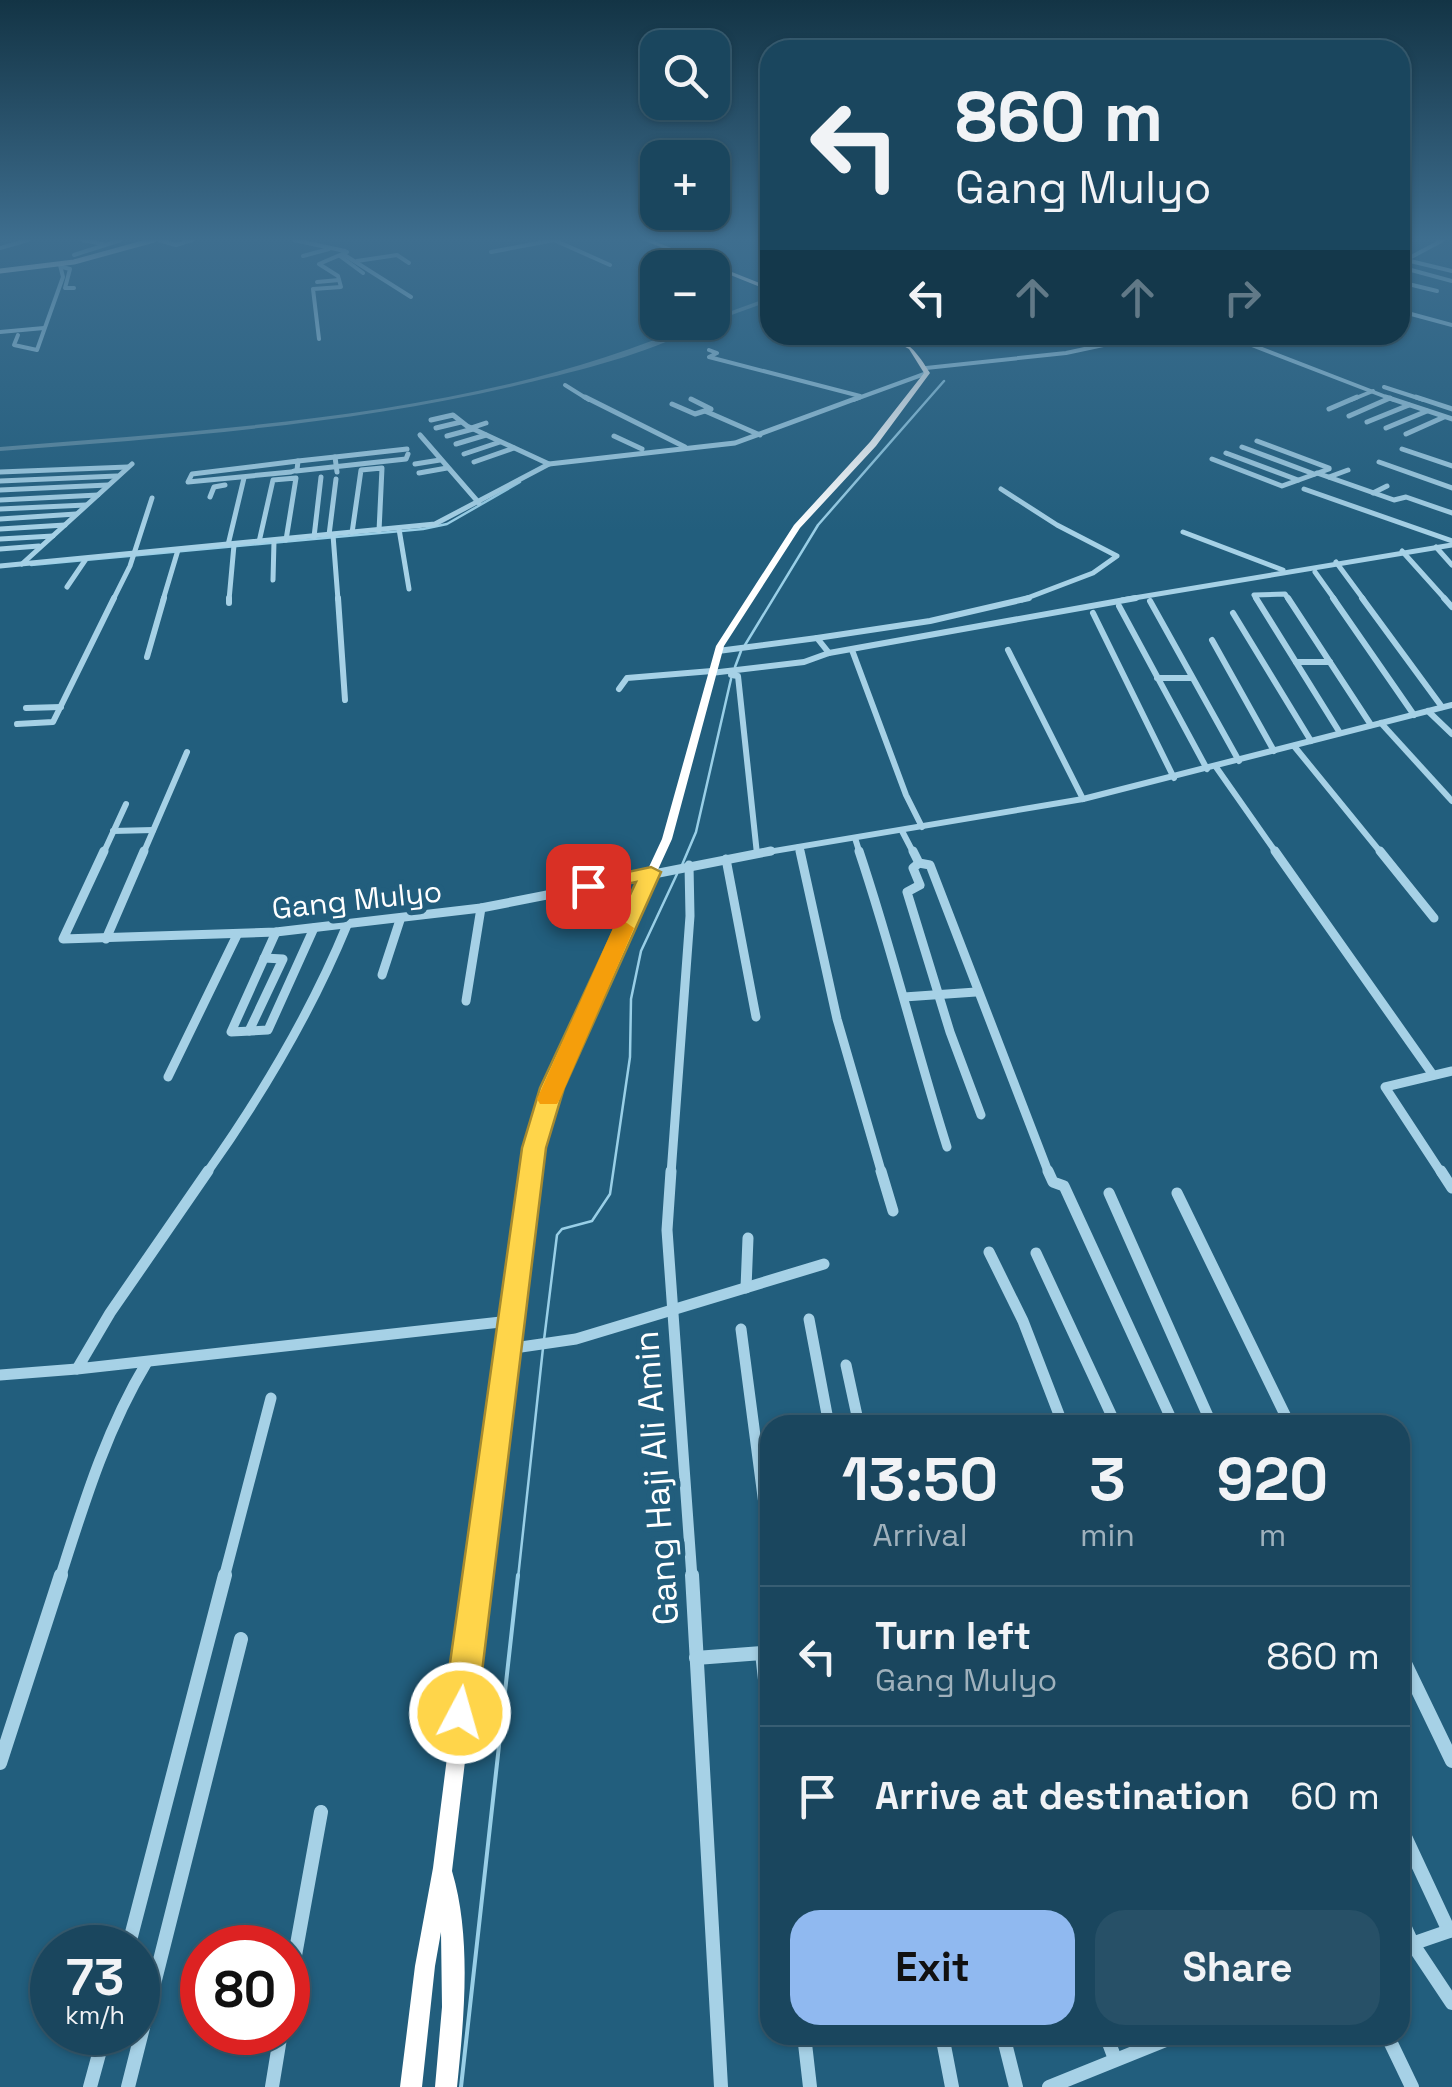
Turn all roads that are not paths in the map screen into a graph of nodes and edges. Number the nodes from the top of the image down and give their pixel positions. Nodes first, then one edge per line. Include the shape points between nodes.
1 (17, 337) edge
2 (41, 337) edge
3 (908, 345) edge
4 (1103, 345) edge
5 (1251, 345) edge
6 (709, 350) dead end
7 (927, 371) junction
8 (565, 385) dead end
9 (1371, 392) junction
10 (863, 397) junction
11 (1390, 398) junction
12 (691, 399) dead end
13 (672, 404) dead end
14 (1409, 404) junction
15 (1329, 410) dead end
16 (1427, 410) junction
17 (1452, 410) edge
18 (705, 411) junction
19 (1348, 416) dead end
20 (1449, 418) edge
21 (431, 420) dead end
22 (461, 422) junction
23 (1368, 422) dead end
24 (486, 423) dead end
25 (436, 428) dead end
26 (472, 428) junction
27 (1386, 428) dead end
28 (760, 434) junction
29 (1406, 434) dead end
30 (420, 435) dead end
31 (486, 435) junction
32 (447, 436) dead end
33 (614, 436) dead end
34 (1257, 441) dead end
35 (500, 442) junction
36 (456, 444) dead end
37 (1242, 447) dead end
38 (514, 448) junction
39 (688, 448) junction
40 (1402, 449) dead end
41 (644, 450) junction
42 (1226, 453) dead end
43 (408, 454) dead end
44 (464, 454) dead end
45 (1212, 459) dead end
46 (440, 460) junction
47 (336, 462) junction
48 (474, 462) dead end
49 (1379, 462) dead end
50 (415, 464) dead end
51 (549, 464) junction
52 (297, 466) junction
53 (1452, 466) edge
54 (446, 468) junction
55 (360, 470) junction
56 (1348, 470) dead end
57 (0, 472) edge
58 (419, 472) dead end
59 (1316, 473) junction
60 (118, 476) junction
61 (321, 477) dead end
62 (1329, 477) junction
63 (336, 479) dead end
64 (1364, 479) dead end
65 (244, 480) junction
66 (1298, 480) junction
67 (0, 482) edge
68 (108, 485) junction
69 (1351, 485) junction
70 (1388, 486) dead end
71 (1452, 488) edge
72 (1001, 489) dead end
73 (1304, 489) dead end
74 (0, 490) edge
75 (1373, 492) junction
76 (98, 495) junction
77 (210, 497) dead end
78 (152, 498) dead end
79 (0, 500) edge
80 (479, 502) junction
81 (86, 505) junction
82 (0, 509) edge
83 (1452, 513) edge
84 (76, 514) junction
85 (0, 519) edge
86 (64, 525) junction
87 (0, 529) edge
88 (379, 531) junction
89 (399, 531) junction
90 (1183, 532) dead end
91 (352, 534) junction
92 (53, 536) junction
93 (332, 536) junction
94 (314, 537) junction
95 (0, 539) edge
96 (286, 540) junction
97 (259, 542) junction
98 (274, 543) junction
99 (1452, 543) edge
100 (42, 546) junction
101 (233, 546) junction
102 (1436, 547) junction
103 (0, 549) edge
104 (1402, 551) junction
105 (178, 552) junction
106 (134, 556) junction
107 (86, 559) junction
108 (1336, 562) junction
109 (22, 564) junction
110 (12, 565) junction
111 (1452, 565) edge
112 (0, 566) edge
113 (1284, 571) junction
114 (1315, 572) dead end
115 (1272, 574) junction
116 (3, 575) dead end
117 (273, 580) dead end
118 (67, 586) dead end
119 (409, 589) dead end
120 (1285, 594) junction
121 (1150, 601) dead end
122 (229, 603) dead end
123 (1119, 606) dead end
124 (1452, 607) edge
125 (1093, 613) dead end
126 (1234, 613) dead end
127 (818, 638) junction
128 (1212, 640) dead end
129 (739, 648) joint
130 (718, 650) junction
131 (852, 650) junction
132 (1008, 650) dead end
133 (830, 653) junction
134 (148, 657) dead end
135 (1296, 662) junction
136 (1330, 662) junction
137 (711, 673) junction
138 (733, 673) junction
139 (1157, 678) junction
140 (1192, 678) junction
141 (619, 689) dead end
142 (344, 700) dead end
143 (1452, 705) edge
144 (60, 707) junction
145 (1442, 707) junction
146 (26, 708) dead end
147 (1428, 711) junction
148 (1414, 715) junction
149 (17, 724) dead end
150 (1376, 724) junction
151 (1340, 733) junction
152 (1452, 734) edge
153 (1310, 741) junction
154 (1294, 746) junction
155 (1274, 751) junction
156 (186, 752) dead end
157 (1239, 761) junction
158 (1211, 768) junction
159 (1174, 778) junction
160 (1083, 798) junction
161 (1452, 800) edge
162 (126, 804) dead end
163 (922, 827) junction
164 (153, 830) junction
165 (113, 831) junction
166 (902, 831) junction
167 (856, 838) junction
168 (799, 847) junction
169 (756, 854) junction
170 (726, 859) junction
171 (919, 863) junction
172 (684, 866) junction
173 (651, 872) junction
174 (481, 908) junction
175 (1434, 918) dead end
176 (400, 920) junction
177 (347, 925) junction
178 (314, 928) junction
179 (276, 932) junction
180 (238, 935) junction
181 (106, 939) junction
182 (264, 958) junction
183 (382, 975) dead end
184 (976, 992) junction
185 (940, 994) junction
186 (904, 997) junction
187 (466, 1001) dead end
188 (756, 1018) dead end
189 (250, 1032) junction
190 (1452, 1071) edge
191 (1433, 1075) junction
192 (168, 1077) dead end
193 (981, 1115) dead end
194 (947, 1147) dead end
195 (1452, 1188) edge
196 (1177, 1192) dead end
197 (1109, 1193) dead end
198 (893, 1211) dead end
199 (748, 1238) dead end
200 (989, 1252) dead end
201 (1036, 1253) dead end
202 (824, 1264) dead end
203 (746, 1288) junction
204 (672, 1310) junction
205 (809, 1319) dead end
206 (510, 1321) junction
207 (741, 1329) dead end
208 (507, 1349) junction
209 (147, 1362) junction
210 (846, 1365) dead end
211 (77, 1369) junction
212 (0, 1375) edge
213 (271, 1398) dead end
214 (827, 1415) edge
215 (858, 1415) edge
216 (1059, 1415) edge
217 (1112, 1415) edge
218 (1169, 1415) edge
219 (1208, 1415) edge
220 (1285, 1415) edge
221 (760, 1474) edge
222 (241, 1639) dead end
223 (760, 1653) edge
224 (696, 1658) junction
225 (1410, 1674) edge
226 (1452, 1761) edge
227 (0, 1763) edge
228 (321, 1812) dead end
229 (1410, 1846) edge
230 (443, 1868) junction
231 (134, 1925) edge
232 (301, 1925) edge
233 (1451, 1930) edge
234 (1410, 1945) edge
235 (1410, 1951) edge
236 (1452, 2002) edge
237 (805, 2045) edge
238 (944, 2045) edge
239 (1006, 2045) edge
240 (1110, 2045) edge
241 (1152, 2045) edge
242 (1392, 2045) edge
243 (99, 2055) edge
244 (277, 2055) edge
245 (1116, 2059) junction
246 (90, 2087) edge
247 (128, 2087) edge
248 (272, 2087) edge
249 (411, 2087) edge
250 (446, 2087) edge
251 (721, 2087) edge
252 (810, 2087) edge
253 (952, 2087) edge
254 (1016, 2087) edge
255 (1049, 2087) edge
256 (1412, 2087) edge

1 - 2 street via 14,345 37,350
3 - 7 highway
4 - 7 street
5 - 9 street
6 - 10 street via 717,353 708,357
7 - 10 street
7 - 130 highway via 797,526
8 - 39 street
9 - 11 street
9 - 15 street
9 - 17 street via 1386,386
10 - 28 street
11 - 14 street
11 - 19 street
12 - 18 street via 711,408
13 - 18 street via 694,414
14 - 16 street
14 - 23 street
16 - 20 street
16 - 27 street
18 - 28 street
20 - 29 street
21 - 22 street via 453,414
22 - 25 street
22 - 26 street
24 - 26 street
26 - 31 street
26 - 32 street
28 - 39 street
30 - 46 street
31 - 35 street
31 - 36 street
33 - 41 street
34 - 59 street via 1329,468
35 - 38 street
35 - 44 street
37 - 59 street
38 - 48 street
38 - 51 street
39 - 41 street
40 - 53 street
41 - 51 street
42 - 66 street
43 - 47 street
45 - 66 street via 1280,486
46 - 50 street
46 - 54 street
47 - 52 street
47 - 55 street via 336,472
49 - 71 street
51 - 80 street
52 - 65 street
52 - 65 street via 192,474 188,482
54 - 58 street
54 - 80 street
55 - 88 street via 384,468
55 - 91 street
56 - 62 street
57 - 60 street via 130,465
59 - 62 street
59 - 66 street
60 - 67 street
60 - 68 street
61 - 94 street
62 - 69 street
63 - 93 street
64 - 69 street
65 - 77 street via 215,486
65 - 101 street
68 - 74 street
68 - 76 street
69 - 75 street
70 - 75 street
72 - 127 street via 1117,556 1094,574 1047,592 923,623
73 - 99 street
75 - 83 street
76 - 79 street
76 - 81 street
78 - 106 street
80 - 89 street via 441,522
81 - 82 street
81 - 84 street
84 - 85 street
84 - 86 street
86 - 87 street
86 - 92 street
88 - 89 street
88 - 91 street
89 - 119 street
90 - 113 street
91 - 93 street
92 - 95 street
92 - 100 street
93 - 94 street
93 - 142 street
94 - 96 street
96 - 97 street via 296,478 273,480
96 - 98 street
97 - 98 street
97 - 101 street
98 - 117 street
99 - 102 street
100 - 103 street
100 - 109 street
101 - 105 street
101 - 122 street
102 - 104 street
102 - 111 street
104 - 108 street
104 - 124 street
105 - 106 street
105 - 134 street
106 - 107 street
106 - 144 street
107 - 109 street
107 - 118 street
108 - 113 street
108 - 145 street
109 - 110 street
110 - 112 street
110 - 116 street
113 - 115 street
114 - 148 street
115 - 120 street
115 - 131 street
120 - 135 street via 1253,596
120 - 136 street
121 - 140 street
123 - 139 street
125 - 159 street
126 - 153 street
127 - 129 street
127 - 133 street
128 - 155 street
129 - 130 street
130 - 137 highway
131 - 133 street
131 - 163 street
132 - 160 street
133 - 138 street
135 - 136 street
135 - 151 street
136 - 150 street
137 - 138 street
137 - 141 street via 627,678
137 - 173 highway via 673,820
138 - 169 street
139 - 140 street
139 - 158 street
140 - 157 street
143 - 145 street, Gang Mulyo
144 - 146 street
144 - 149 street via 52,724
145 - 147 street, Gang Mulyo
147 - 148 street, Gang Mulyo
147 - 152 street
148 - 150 street, Gang Mulyo
150 - 151 street, Gang Mulyo
150 - 161 street
151 - 153 street, Gang Mulyo
153 - 154 street, Gang Mulyo
154 - 155 street, Gang Mulyo
154 - 175 street
155 - 157 street, Gang Mulyo
156 - 164 street
157 - 158 street, Gang Mulyo
158 - 159 street, Gang Mulyo
158 - 191 street
159 - 160 street, Gang Mulyo
160 - 163 street, Gang Mulyo
162 - 165 street
163 - 166 street, Gang Mulyo
164 - 165 street
164 - 181 street
165 - 181 street, Gang Mulyo via 62,938
166 - 167 street, Gang Mulyo
166 - 171 street
167 - 168 street, Gang Mulyo
167 - 186 street
168 - 169 street, Gang Mulyo
168 - 198 street via 854,1088
169 - 170 street, Gang Mulyo
170 - 172 street, Gang Mulyo
170 - 188 street
171 - 184 street via 930,865
171 - 185 street via 913,868 920,886 907,892
172 - 173 street, Gang Mulyo
172 - 204 street, Gang Haji Ali Amin via 690,916 667,1201
173 - 174 street, Gang Mulyo
173 - 206 highway via 543,1116
174 - 176 street, Gang Mulyo
174 - 187 street
176 - 177 street, Gang Mulyo
176 - 183 street
177 - 178 street, Gang Mulyo
177 - 211 street via 290,1049
178 - 179 street, Gang Mulyo
178 - 189 street via 268,1030
179 - 180 street, Gang Mulyo
179 - 182 street
180 - 181 street, Gang Mulyo
180 - 192 street
182 - 189 street via 283,959
182 - 189 street via 229,1030
184 - 185 street
184 - 218 street via 1053,1182 1064,1186
185 - 186 street
185 - 193 street
186 - 194 street
190 - 191 street
191 - 195 street via 1385,1087
196 - 220 street
197 - 219 street
199 - 203 street
200 - 216 street
201 - 217 street
202 - 203 street
203 - 204 street
204 - 208 street via 542,1346
204 - 224 street, Gang Haji Ali Amin
205 - 214 street
206 - 208 highway
206 - 209 street
207 - 221 street
208 - 230 highway
209 - 211 street
209 - 227 street via 100,1454
210 - 215 street
211 - 212 street
213 - 231 street
222 - 247 street
223 - 224 street
224 - 251 street, Gang Haji Ali Amin
225 - 226 street
228 - 232 street
229 - 233 street
230 - 249 highway
230 - 250 highway via 456,1981
233 - 234 street
235 - 236 street
237 - 252 street
238 - 253 street
239 - 254 street
240 - 245 street
241 - 245 street
242 - 256 street
243 - 246 street
244 - 248 street
245 - 255 street

